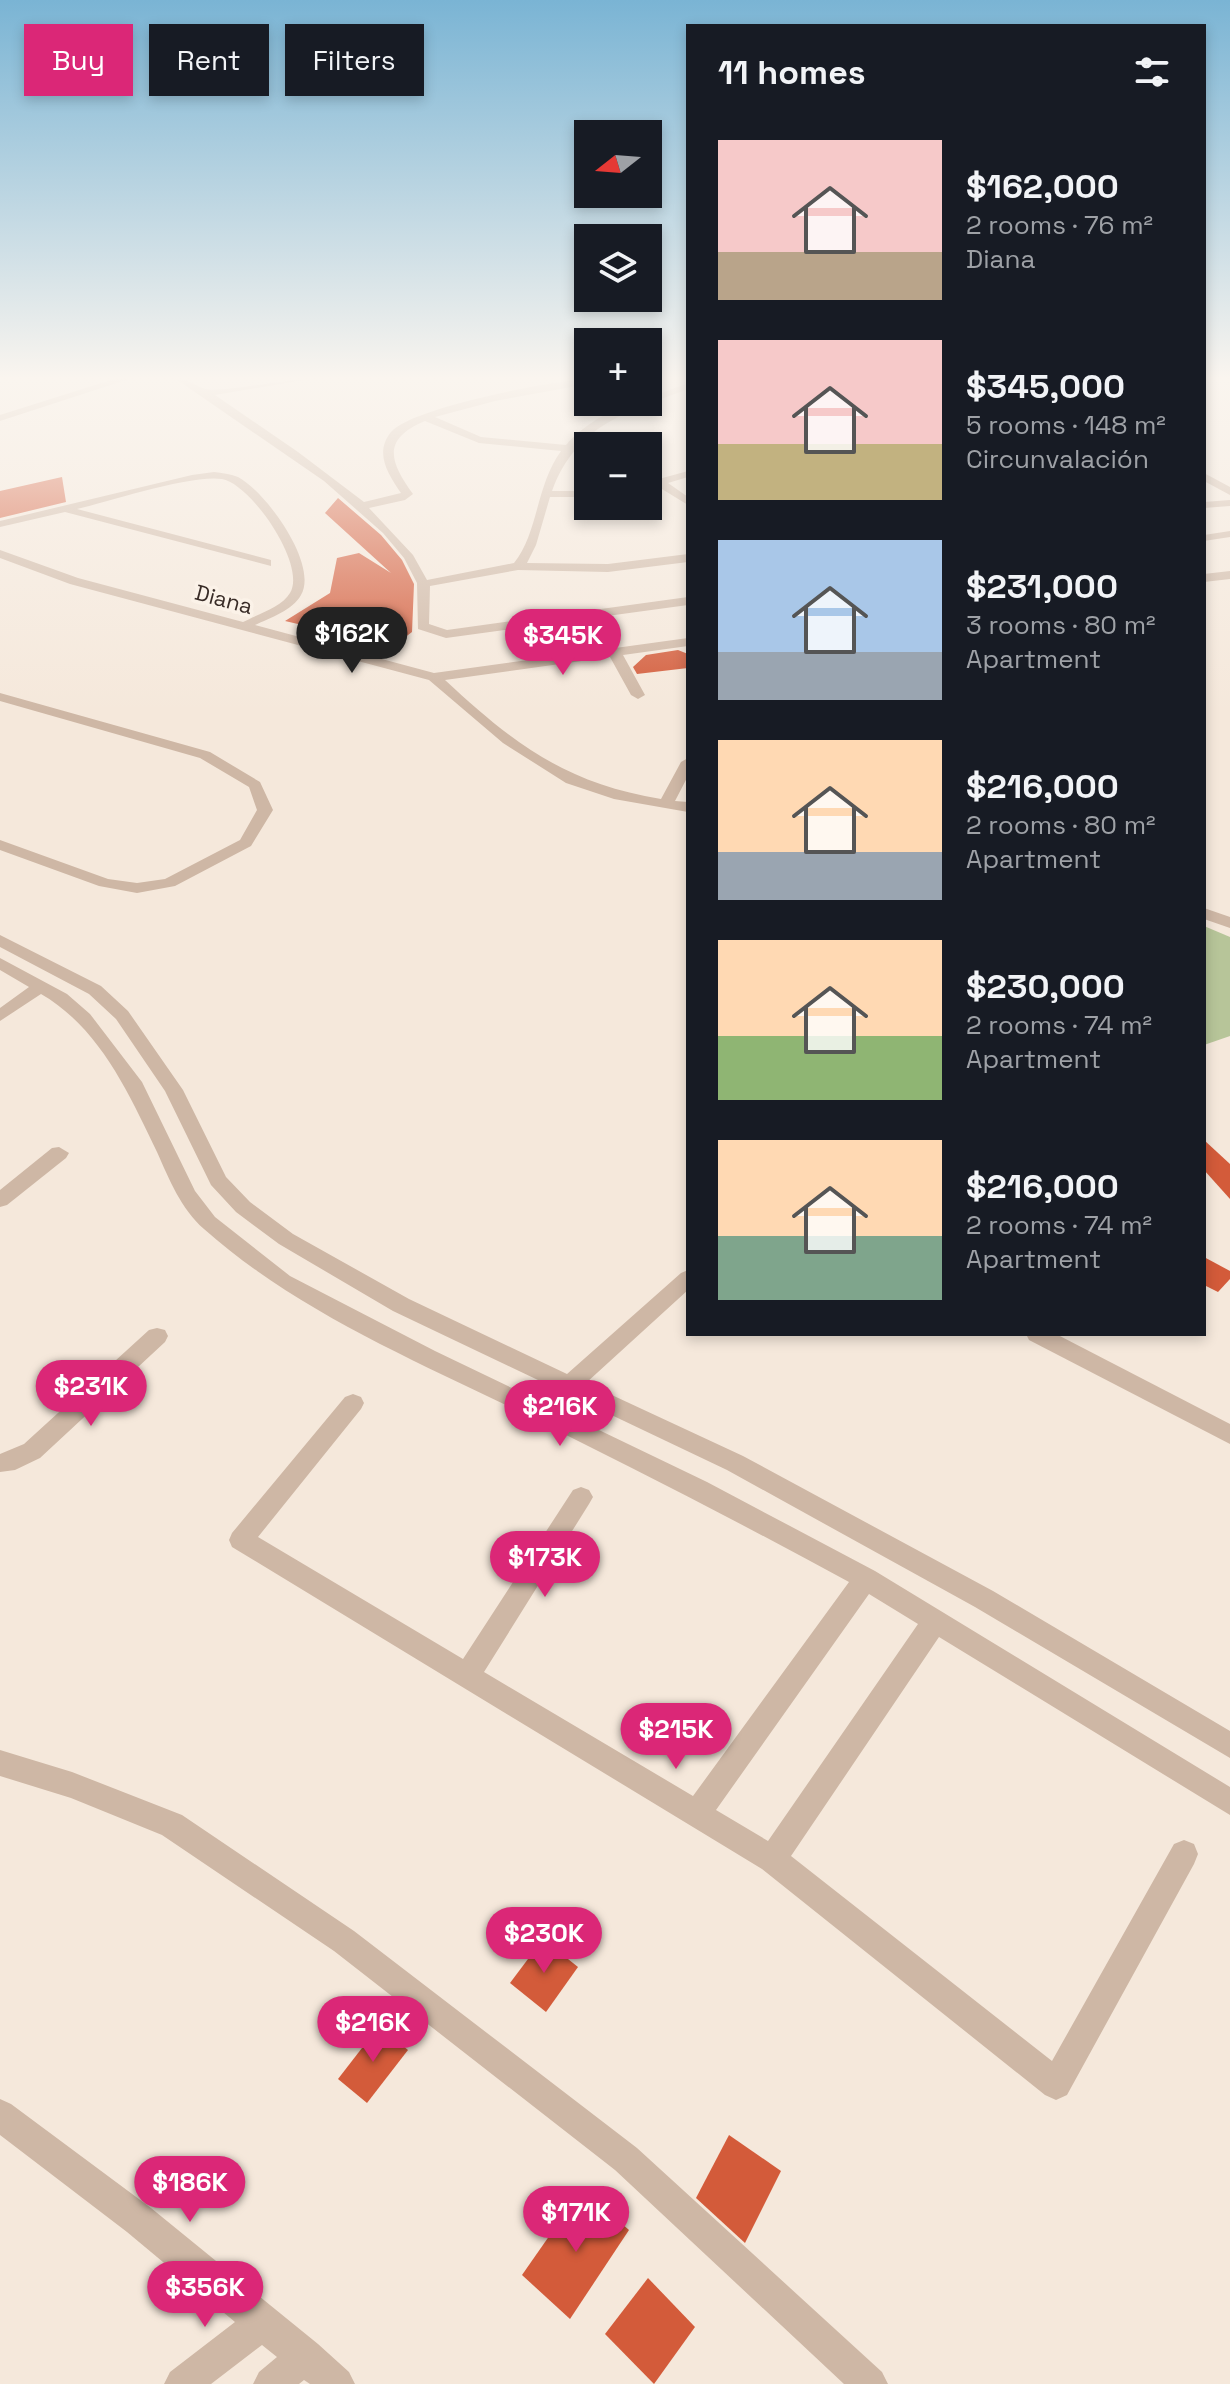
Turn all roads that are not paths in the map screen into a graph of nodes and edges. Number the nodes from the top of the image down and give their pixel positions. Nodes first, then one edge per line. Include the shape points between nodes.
1 (142, 490) edge
2 (248, 490) edge
3 (340, 490) edge
4 (405, 490) edge
5 (546, 490) edge
6 (666, 490) edge
7 (544, 494) junction
8 (574, 494) edge
9 (686, 501) edge
10 (1230, 503) edge
11 (1206, 505) edge
12 (362, 506) junction
13 (65, 509) junction
14 (0, 524) edge
15 (1230, 534) edge
16 (1206, 538) edge
17 (0, 554) edge
18 (686, 558) edge
19 (267, 563) dead end
20 (518, 566) junction
21 (1230, 575) edge
22 (1206, 578) edge
23 (424, 584) junction
24 (686, 601) edge
25 (243, 627) junction
26 (686, 642) edge
27 (614, 651) junction
28 (434, 677) junction
29 (638, 695) dead end
30 (0, 697) edge
31 (686, 766) edge
32 (666, 804) junction
33 (686, 807) edge
34 (0, 845) edge
35 (1206, 914) edge
36 (1230, 923) edge
37 (0, 940) edge
38 (6, 973) edge
39 (41, 986) junction
40 (0, 1016) edge
41 (59, 1153) dead end
42 (0, 1200) edge
43 (686, 1280) edge
44 (157, 1336) dead end
45 (1041, 1336) edge
46 (569, 1385) junction
47 (353, 1403) dead end
48 (1230, 1435) edge
49 (0, 1463) edge
50 (581, 1497) dead end
51 (866, 1579) junction
52 (934, 1623) junction
53 (467, 1675) junction
54 (1230, 1745) edge
55 (0, 1763) edge
56 (1230, 1802) edge
57 (697, 1814) junction
58 (1184, 1854) dead end
59 (772, 1859) junction
60 (0, 2115) edge
61 (264, 2322) junction
62 (306, 2356) junction
63 (182, 2384) edge
64 (271, 2384) edge
65 (337, 2384) edge
66 (870, 2384) edge

1 - 13 street
2 - 25 street via 285,536 299,586 292,599
3 - 12 street
4 - 12 street via 401,498
5 - 7 street
6 - 9 street
7 - 8 street
7 - 20 street via 529,550
10 - 11 street
12 - 23 street via 401,545
13 - 14 street
13 - 19 street
15 - 16 street
17 - 25 street, Diana via 74,581
18 - 20 street via 608,568
20 - 23 street
21 - 22 street
23 - 24 street via 422,626 446,634
25 - 28 street, Diana
26 - 27 street
27 - 28 street
27 - 29 street
28 - 32 street, Diana via 548,767 589,787
30 - 34 street via 205,755 255,785 265,810 246,843 169,883 147,886 105,883
31 - 32 street
32 - 33 street, Diana
35 - 36 street
37 - 46 street via 95,990 122,1015 174,1090 218,1180 243,1207 286,1239 401,1305
38 - 39 street
39 - 40 street
39 - 51 street via 84,1018 133,1082 186,1194 208,1222 283,1281 699,1489
41 - 42 street
43 - 46 street
44 - 49 street via 32,1451
45 - 48 street
46 - 54 street via 735,1463 956,1583
47 - 53 street via 241,1540
50 - 53 street
51 - 52 street
51 - 57 street
52 - 56 street
52 - 59 street
53 - 57 street
55 - 66 street via 172,1825 344,1941 626,2159
57 - 59 street
58 - 59 street via 1056,2084
60 - 61 street
61 - 62 street
61 - 63 street
62 - 64 street
62 - 65 street

